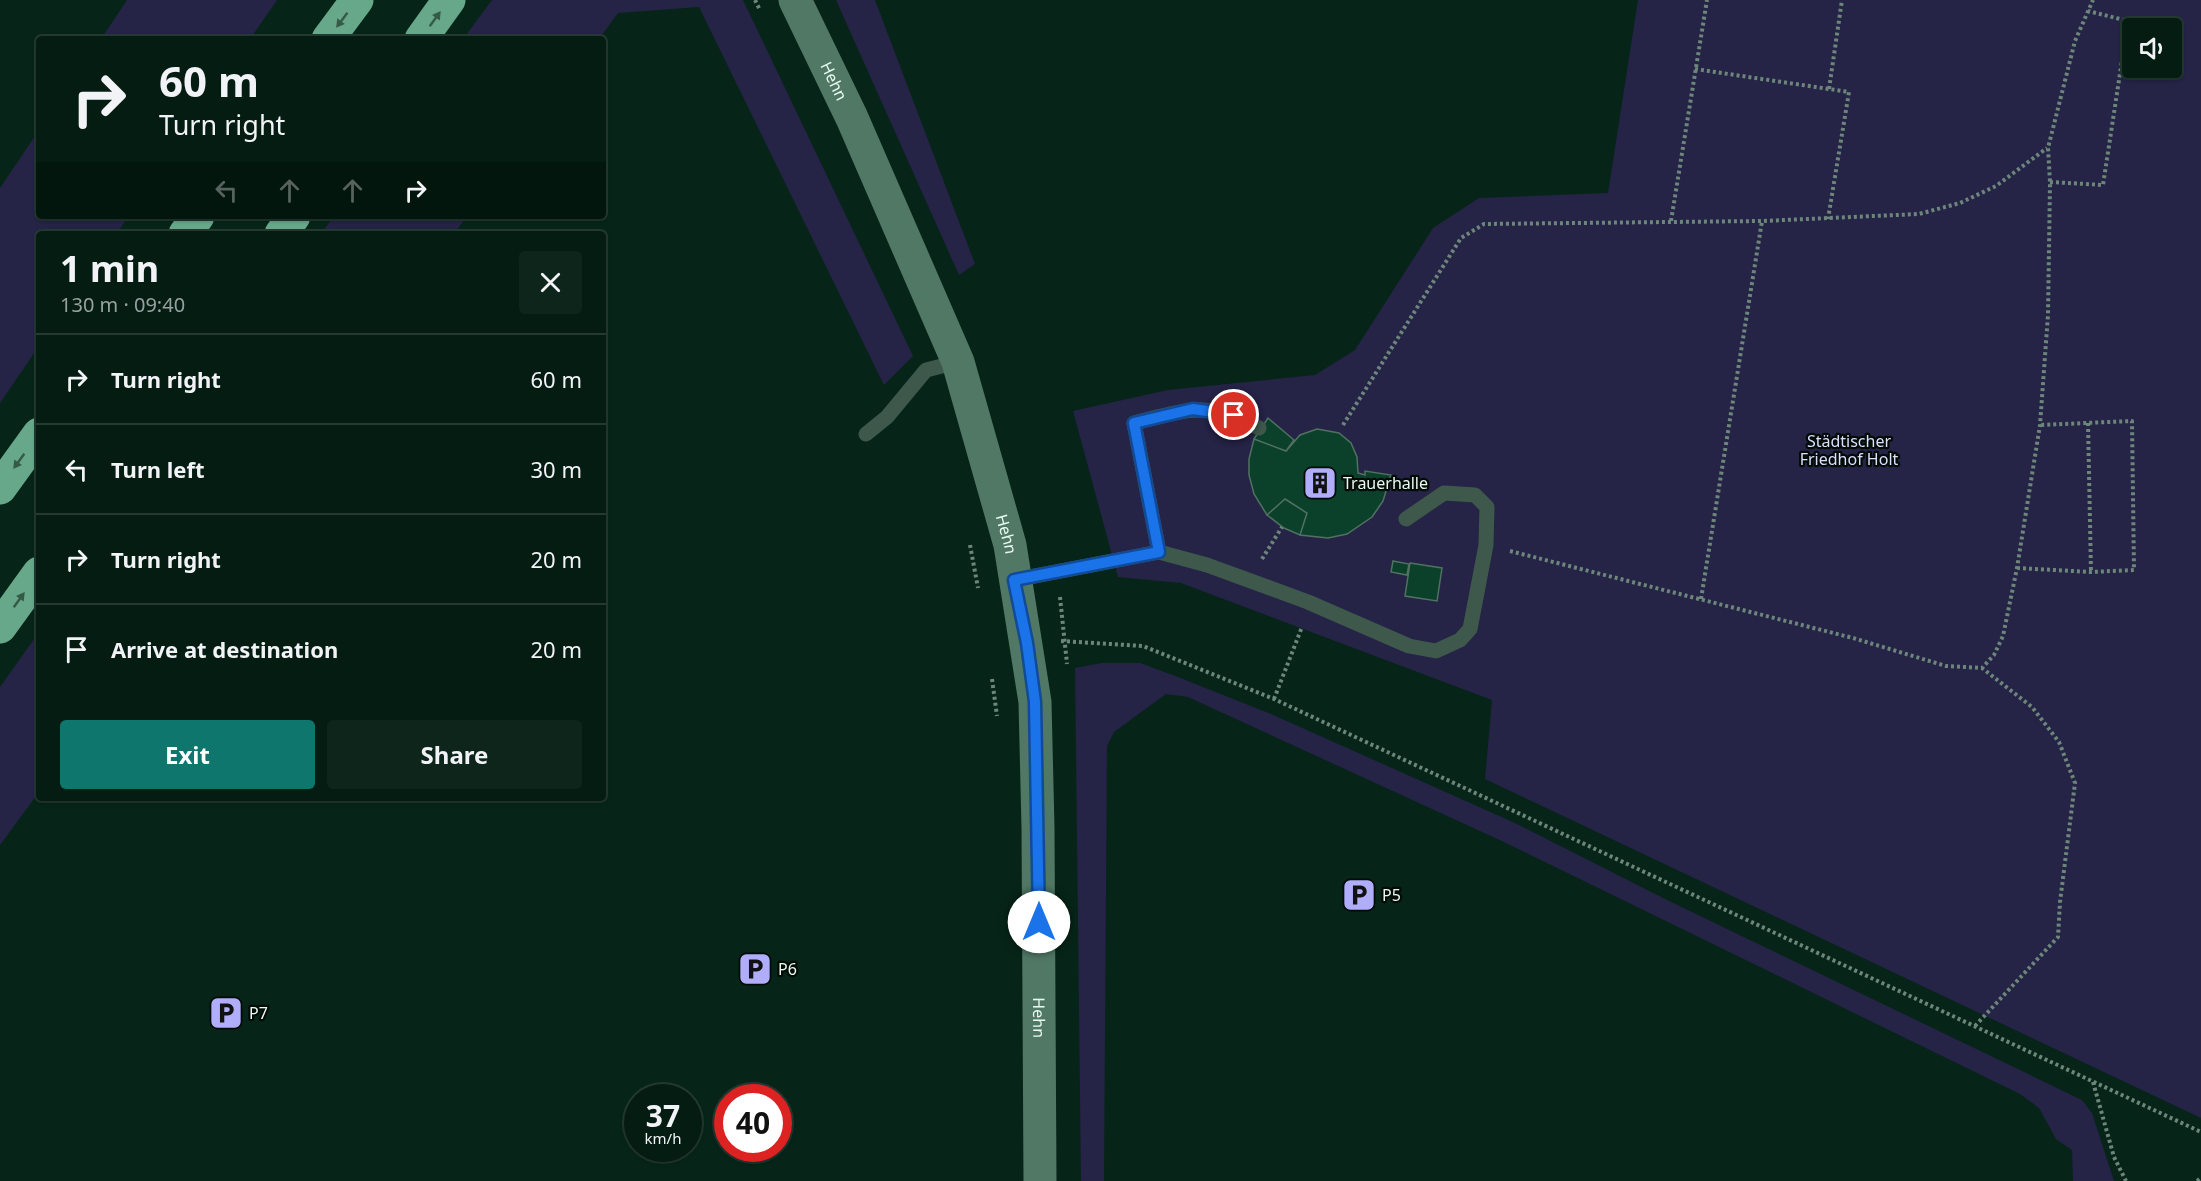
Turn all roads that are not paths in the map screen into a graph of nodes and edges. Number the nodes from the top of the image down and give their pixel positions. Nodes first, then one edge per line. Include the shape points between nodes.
1 (357, 0) edge
2 (448, 0) edge
3 (795, 0) edge
4 (330, 36) edge
5 (423, 36) edge
6 (196, 219) edge
7 (186, 231) edge
8 (958, 362) junction
9 (1259, 428) dead end
10 (866, 434) dead end
11 (36, 438) edge
12 (0, 488) edge
13 (1406, 519) dead end
14 (1159, 552) junction
15 (36, 577) edge
16 (1014, 580) junction
17 (0, 627) edge
18 (1040, 1181) edge

1 -> 4 highway
5 -> 2 highway
3 - 8 street, Hehn via 852,118
6 - 7 highway
8 - 10 lane via 926,370 887,417
8 - 16 street, Hehn via 1010,545
9 - 14 lane via 1234,415 1193,409 1134,423
11 -> 12 highway
13 - 14 lane via 1444,493 1475,495 1487,507 1486,545 1470,629 1460,640 1436,651 1409,646 1308,602
14 - 16 lane
17 -> 15 highway
16 - 18 street, Hehn via 1035,702

